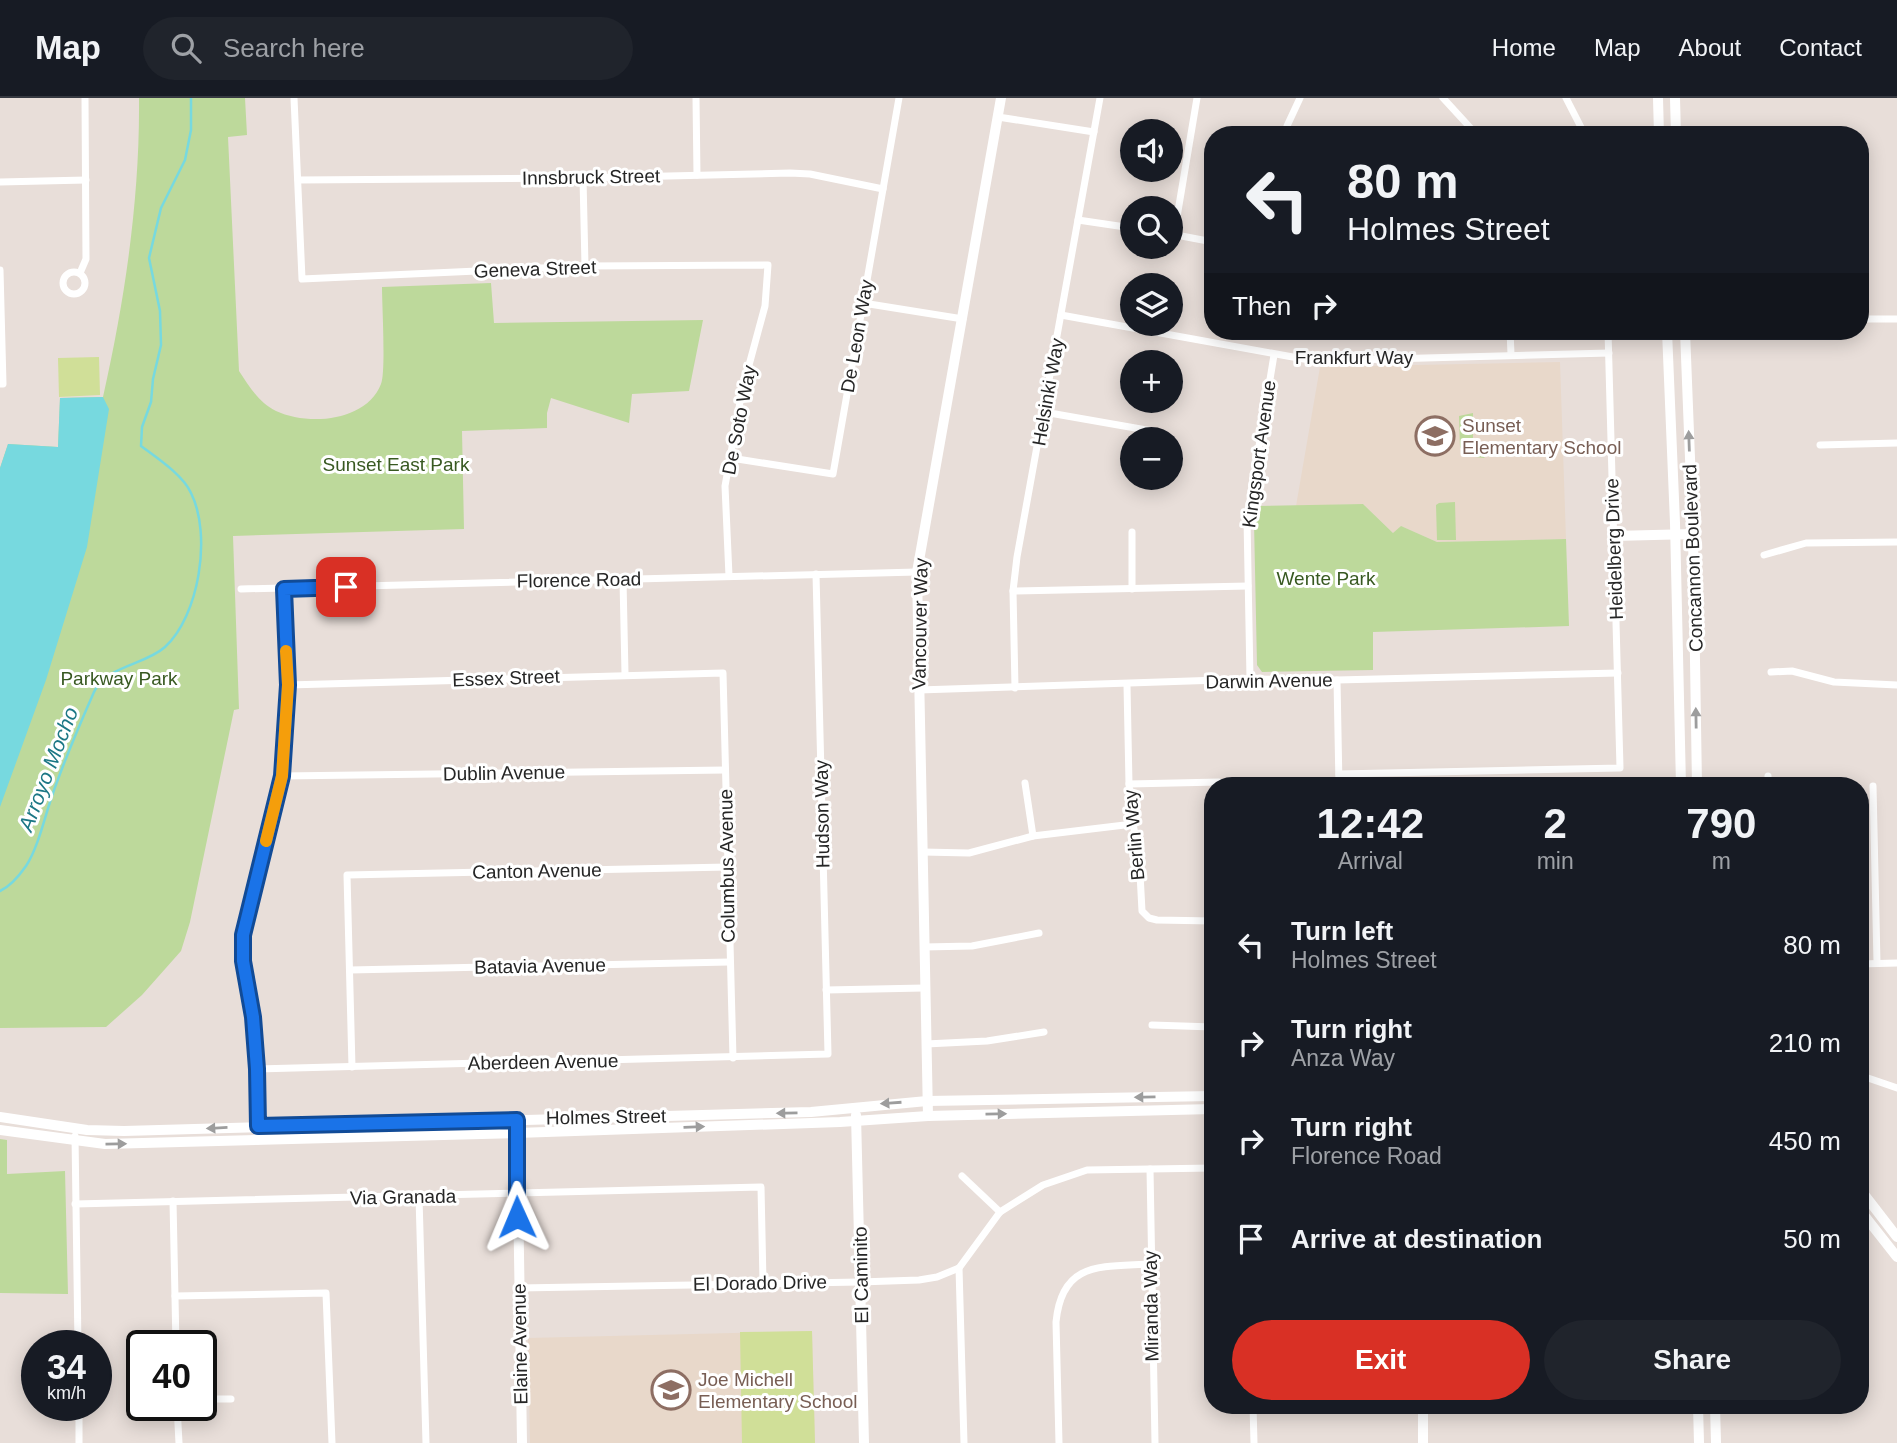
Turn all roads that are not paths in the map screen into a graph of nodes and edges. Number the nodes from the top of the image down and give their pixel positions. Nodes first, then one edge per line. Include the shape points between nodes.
1 (85, 98) edge
2 (294, 98) edge
3 (696, 98) edge
4 (900, 98) edge
5 (1001, 98) edge
6 (1100, 98) edge
7 (1197, 98) edge
8 (1300, 98) edge
9 (1443, 98) edge
10 (1566, 98) edge
11 (1658, 98) edge
12 (1675, 98) edge
13 (998, 117) junction
14 (1287, 126) edge
15 (1469, 126) edge
16 (1580, 126) edge
17 (1659, 126) edge
18 (1676, 126) edge
19 (1094, 132) junction
20 (697, 175) junction
21 (583, 178) junction
22 (86, 180) junction
23 (298, 180) junction
24 (0, 182) edge
25 (883, 189) junction
26 (1179, 196) edge
27 (1078, 220) junction
28 (1120, 226) edge
29 (1183, 236) edge
30 (1204, 240) edge
31 (768, 265) joint
32 (585, 266) junction
33 (0, 270) edge
34 (80, 273) dead end
35 (863, 303) junction
36 (1061, 316) junction
37 (1897, 318) edge
38 (963, 319) junction
39 (1869, 319) edge
40 (1510, 340) edge
41 (1608, 340) edge
42 (1667, 340) edge
43 (1685, 340) edge
44 (1609, 353) junction
45 (1511, 354) junction
46 (1274, 355) junction
47 (2, 384) edge
48 (1044, 412) junction
49 (1130, 427) edge
50 (1897, 443) edge
51 (1820, 445) dead end
52 (731, 458) junction
53 (1132, 532) dead end
54 (1693, 534) junction
55 (1675, 535) junction
56 (1614, 536) junction
57 (1897, 542) edge
58 (1764, 555) dead end
59 (917, 572) junction
60 (816, 574) junction
61 (729, 576) junction
62 (623, 580) junction
63 (1248, 586) junction
64 (241, 589) dead end
65 (284, 589) junction
66 (1132, 589) junction
67 (1013, 591) junction
68 (1771, 672) dead end
69 (723, 673) joint
70 (1618, 673) junction
71 (625, 674) junction
72 (1250, 679) junction
73 (1337, 680) junction
74 (288, 685) junction
75 (1126, 685) junction
76 (1897, 685) edge
77 (1015, 688) junction
78 (919, 690) junction
79 (725, 770) junction
80 (1339, 774) joint
81 (282, 776) junction
82 (1681, 777) edge
83 (1697, 777) edge
84 (1204, 782) edge
85 (1025, 783) dead end
86 (1129, 784) junction
87 (1872, 786) dead end
88 (1133, 824) junction
89 (1033, 836) junction
90 (923, 852) junction
91 (728, 867) junction
92 (1204, 921) edge
93 (1039, 933) dead end
94 (924, 947) junction
95 (729, 962) junction
96 (1869, 963) edge
97 (1877, 963) junction
98 (1897, 963) edge
99 (350, 970) junction
100 (924, 988) junction
101 (826, 990) junction
102 (1153, 1025) dead end
103 (1204, 1027) edge
104 (1044, 1032) dead end
105 (926, 1044) junction
106 (828, 1054) joint
107 (733, 1058) junction
108 (352, 1067) junction
109 (257, 1069) junction
110 (1869, 1078) edge
111 (1897, 1088) edge
112 (1204, 1096) edge
113 (927, 1101) junction
114 (855, 1107) junction
115 (1204, 1109) edge
116 (928, 1116) junction
117 (0, 1117) edge
118 (517, 1120) junction
119 (857, 1121) junction
120 (258, 1126) junction
121 (76, 1128) junction
122 (0, 1130) edge
123 (517, 1133) junction
124 (258, 1141) junction
125 (75, 1142) junction
126 (1204, 1168) edge
127 (1150, 1169) junction
128 (962, 1176) dead end
129 (517, 1193) junction
130 (419, 1197) junction
131 (173, 1201) junction
132 (1869, 1201) edge
133 (75, 1204) junction
134 (1000, 1212) junction
135 (1869, 1221) edge
136 (1897, 1237) edge
137 (1897, 1257) edge
138 (1150, 1264) junction
139 (959, 1268) junction
140 (763, 1282) junction
141 (860, 1282) junction
142 (519, 1288) junction
143 (175, 1296) junction
144 (78, 1330) edge
145 (176, 1330) edge
146 (217, 1399) edge
147 (231, 1399) dead end
148 (1253, 1414) edge
149 (1423, 1414) edge
150 (1699, 1414) edge
151 (1715, 1414) edge
152 (79, 1421) edge
153 (177, 1421) edge
154 (79, 1443) edge
155 (178, 1443) edge
156 (332, 1443) edge
157 (426, 1443) edge
158 (522, 1443) edge
159 (864, 1443) edge
160 (964, 1443) edge
161 (1059, 1443) edge
162 (1155, 1443) edge
163 (1254, 1443) edge
164 (1423, 1443) edge
165 (1699, 1443) edge
166 (1716, 1443) edge

1 - 22 street
2 - 23 street
3 - 20 street
4 - 25 street, De Leon Way
5 - 13 main road, Vancouver Way
6 - 19 street, Helsinki Way
7 - 26 street
8 - 14 street
9 - 15 street
10 - 16 street
11 - 17 main road
12 - 18 main road
13 - 19 street
13 - 38 main road, Vancouver Way
19 - 27 street, Helsinki Way
20 - 21 street, Innsbruck Street
20 - 25 street, Innsbruck Street via 810,174
21 - 23 street, Innsbruck Street
21 - 32 street
22 - 24 street
22 - 34 street via 86,259
23 - 32 street, Geneva Street via 302,279
25 - 35 street, De Leon Way
27 - 28 street
27 - 36 street, Helsinki Way
29 - 30 street
31 - 32 street, Geneva Street
31 - 52 street, De Soto Way via 765,306 742,391
33 - 47 street
35 - 38 street
35 - 52 street, De Leon Way via 833,474
36 - 46 street, Frankfurt Way
36 - 48 street, Helsinki Way
37 - 39 street
38 - 59 main road, Vancouver Way
40 - 45 street
41 - 44 street, Heidelberg Drive
42 - 55 main road, Concannon Boulevard
54 -> 43 main road, Concannon Boulevard
44 - 45 street, Frankfurt Way
44 - 56 street, Heidelberg Drive
45 - 46 street, Frankfurt Way via 1315,361
46 - 63 street, Kingsport Avenue via 1247,519
48 - 49 street
48 - 67 street, Helsinki Way
50 - 51 street
52 - 61 street, De Soto Way via 725,486
53 - 66 street
54 - 55 main road
83 -> 54 main road, Concannon Boulevard
55 - 56 main road
55 - 82 main road, Concannon Boulevard
56 - 70 street, Heidelberg Drive
57 - 58 street via 1806,543
59 - 60 street, Florence Road
59 - 78 main road, Vancouver Way
60 - 61 street, Florence Road
60 - 101 street, Hudson Way
61 - 62 street, Florence Road
62 - 65 street, Florence Road
62 - 71 street
63 - 66 street
63 - 72 street, Kingsport Avenue
64 - 65 street, Florence Road
65 - 74 street
66 - 67 street
67 - 77 street, Helsinki Way
68 - 76 street
69 - 71 street, Essex Street
69 - 79 street, Columbus Avenue
70 - 73 street, Darwin Avenue
70 - 80 street, Heidelberg Drive via 1620,768
71 - 74 street, Essex Street
72 - 73 street, Darwin Avenue
72 - 75 street, Darwin Avenue
73 - 80 street
74 - 81 street
75 - 77 street, Darwin Avenue
75 - 86 street, Berlin Way
77 - 78 street, Darwin Avenue
78 - 90 main road, Vancouver Way
79 - 81 street, Dublin Avenue
79 - 91 street, Columbus Avenue
81 - 109 street via 243,935
84 - 86 street
85 - 89 street
86 - 88 street, Berlin Way
87 - 97 street
88 - 89 street
88 - 92 street, Berlin Way via 1142,911 1157,920
89 - 90 street via 969,853
90 - 94 main road, Vancouver Way
91 - 95 street, Columbus Avenue
91 - 99 street, Canton Avenue via 347,875
93 - 94 street via 972,946
94 - 100 main road, Vancouver Way
95 - 99 street, Batavia Avenue
95 - 107 street, Columbus Avenue
96 - 97 street
97 - 98 street
99 - 108 street
100 - 101 street
100 - 105 main road, Vancouver Way
101 - 106 street, Hudson Way
102 - 103 street
104 - 105 street
105 - 113 main road, Vancouver Way
106 - 107 street, Aberdeen Avenue
107 - 108 street, Aberdeen Avenue
108 - 109 street, Aberdeen Avenue
109 - 120 street
110 - 111 street
112 -> 113 main road, Holmes Street
113 -> 114 main road, Holmes Street
113 - 116 main road, Vancouver Way
114 -> 118 main road, Holmes Street
114 - 119 main road, El Caminito
116 -> 115 main road, Holmes Street
116 - 119 main road, Holmes Street
117 - 121 main road, Holmes Street
118 - 120 main road, Holmes Street
118 - 123 main road, Elaine Avenue
123 -> 119 main road, Holmes Street
119 - 141 main road, El Caminito
120 -> 121 main road, Holmes Street via 124,1131
120 - 124 street
121 - 125 street
122 - 125 main road, Holmes Street
123 - 124 main road, Holmes Street
123 - 129 main road, Elaine Avenue
125 -> 124 main road, Holmes Street
125 - 133 street
126 - 127 street
127 - 134 street via 1087,1170 1042,1185
127 - 138 street, Miranda Way
128 - 134 street
129 - 130 street, Via Granada
129 - 140 street, Via Granada via 761,1186
129 - 142 main road, Elaine Avenue
130 - 131 street, Via Granada
130 - 157 street
131 - 133 street, Via Granada
131 - 143 street
132 - 136 main road
133 - 144 street
134 - 139 street
135 - 137 main road
138 - 161 street via 1092,1268 1078,1273 1065,1286 1056,1322
138 - 162 street, Miranda Way
139 - 141 street, El Dorado Drive via 919,1280
139 - 160 street
140 - 141 street, El Dorado Drive
140 - 142 street, El Dorado Drive
141 - 159 main road, El Caminito
142 - 158 main road, Elaine Avenue
143 - 145 street
143 - 156 street via 326,1293
146 - 147 street
148 - 163 street
149 - 164 main road
150 - 165 main road
151 - 166 main road
152 - 154 street
153 - 155 street

